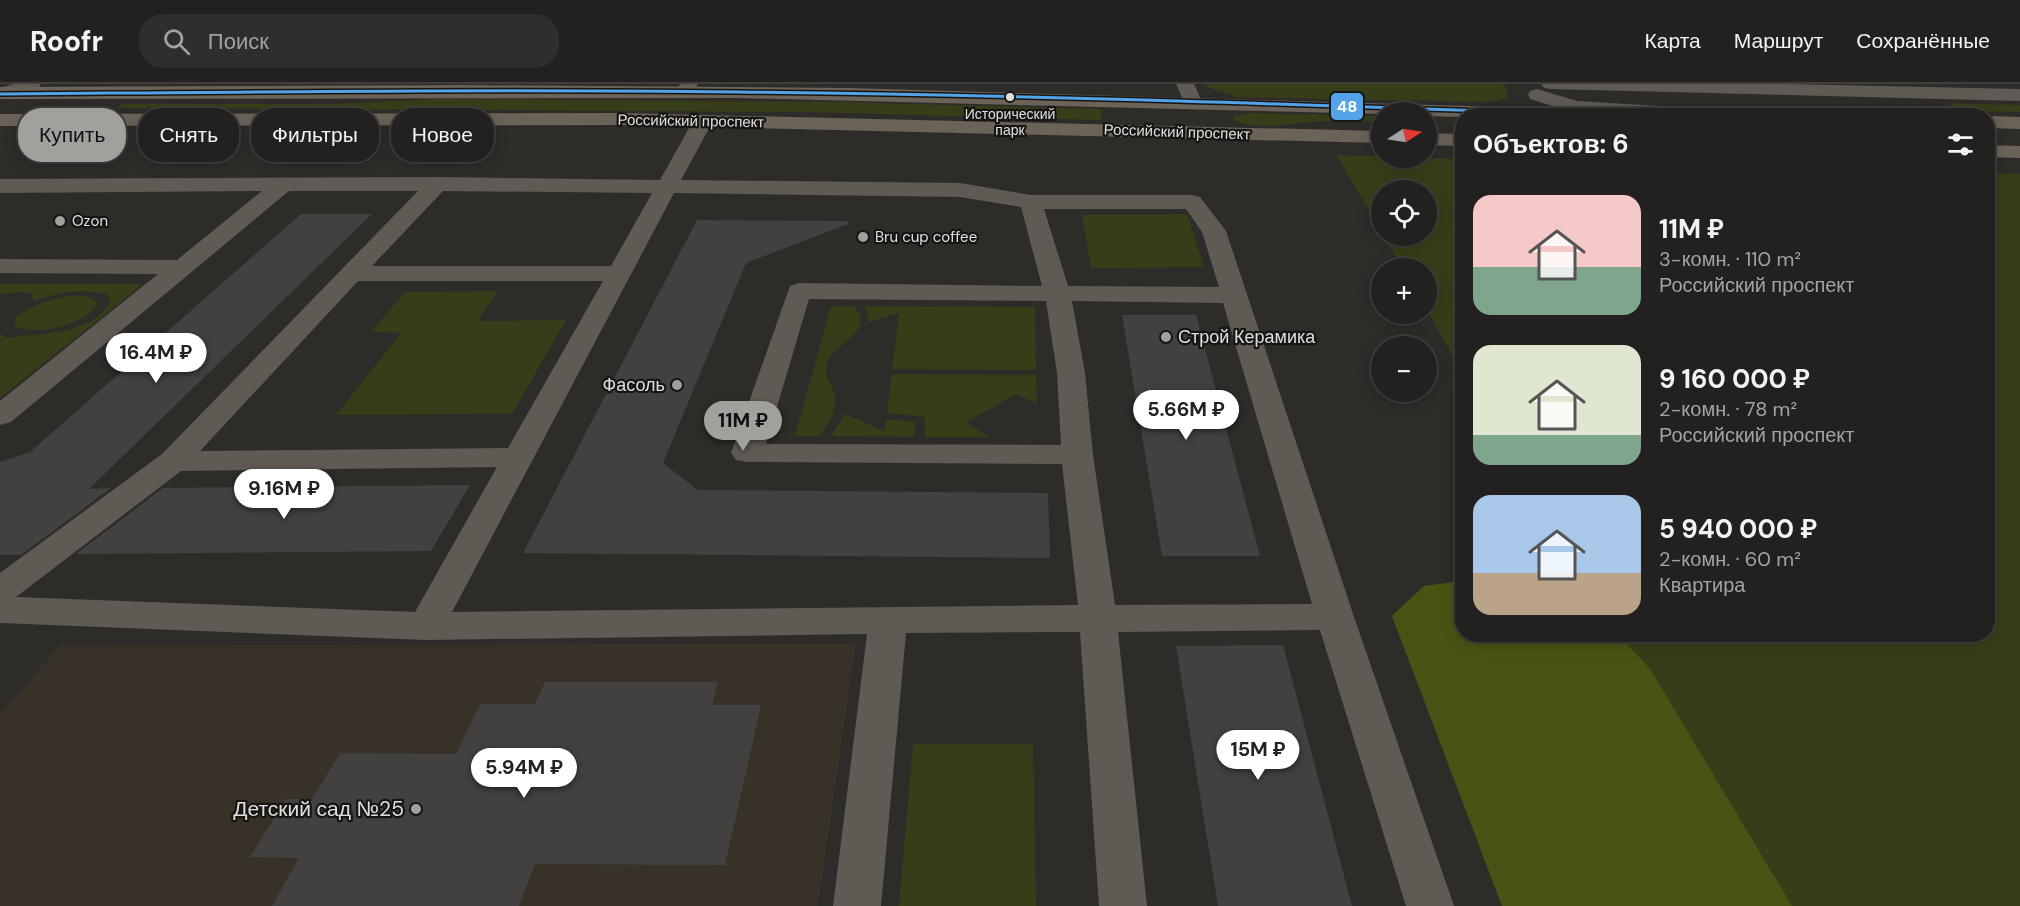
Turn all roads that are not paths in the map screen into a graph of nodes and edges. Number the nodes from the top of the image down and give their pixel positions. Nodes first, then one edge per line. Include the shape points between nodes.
1 (32, 84) edge
2 (1185, 84) edge
3 (1550, 84) edge
4 (1729, 84) edge
5 (535, 87) edge
6 (686, 88) edge
7 (1527, 88) edge
8 (1747, 88) junction
9 (823, 89) edge
10 (1, 94) edge
11 (2020, 95) edge
12 (1193, 102) junction
13 (1534, 108) edge
14 (1593, 108) edge
15 (1455, 111) edge
16 (0, 120) edge
17 (703, 121) junction
18 (1995, 122) edge
19 (2020, 123) edge
20 (1371, 138) edge
21 (1437, 139) edge
22 (1455, 140) edge
23 (1995, 151) edge
24 (2020, 152) edge
25 (437, 184) junction
26 (283, 185) junction
27 (0, 186) edge
28 (668, 186) junction
29 (1031, 202) junction
30 (0, 266) edge
31 (183, 267) junction
32 (620, 273) junction
33 (352, 274) junction
34 (1058, 292) junction
35 (1234, 295) junction
36 (0, 416) edge
37 (1077, 455) junction
38 (519, 457) junction
39 (173, 461) junction
40 (0, 591) edge
41 (0, 610) edge
42 (1335, 617) junction
43 (1098, 618) junction
44 (888, 620) junction
45 (426, 626) junction
46 (857, 906) edge
47 (1122, 906) edge
48 (1430, 906) edge

1 - 10 street
2 - 12 street
3 - 8 street
4 - 8 street
5 - 6 main road, Российский проспект
5 - 10 main road, Российский проспект
6 - 9 main road, Российский проспект
7 - 13 street
7 - 14 street via 1575,107
8 - 11 street
9 - 12 main road, Российский проспект
12 - 15 main road, Российский проспект
16 - 17 main road, Российский проспект
17 - 20 main road, Российский проспект
17 - 28 street
18 - 19 main road
21 - 22 main road
23 - 24 main road
25 - 26 street
25 - 28 street
25 - 33 street
26 - 27 street
26 - 31 street
28 - 29 street via 960,190
28 - 32 street
29 - 34 street
29 - 35 street via 1192,202 1214,231
30 - 31 street
31 - 36 street
32 - 33 street
32 - 38 street
33 - 39 street
34 - 35 street
34 - 37 street via 1071,373
34 - 37 street via 799,291 747,453
35 - 42 street
37 - 43 street
38 - 39 street
38 - 45 street
39 - 40 street
41 - 45 street
42 - 43 street
42 - 48 street
43 - 44 street
43 - 47 street
44 - 45 street
44 - 46 street

